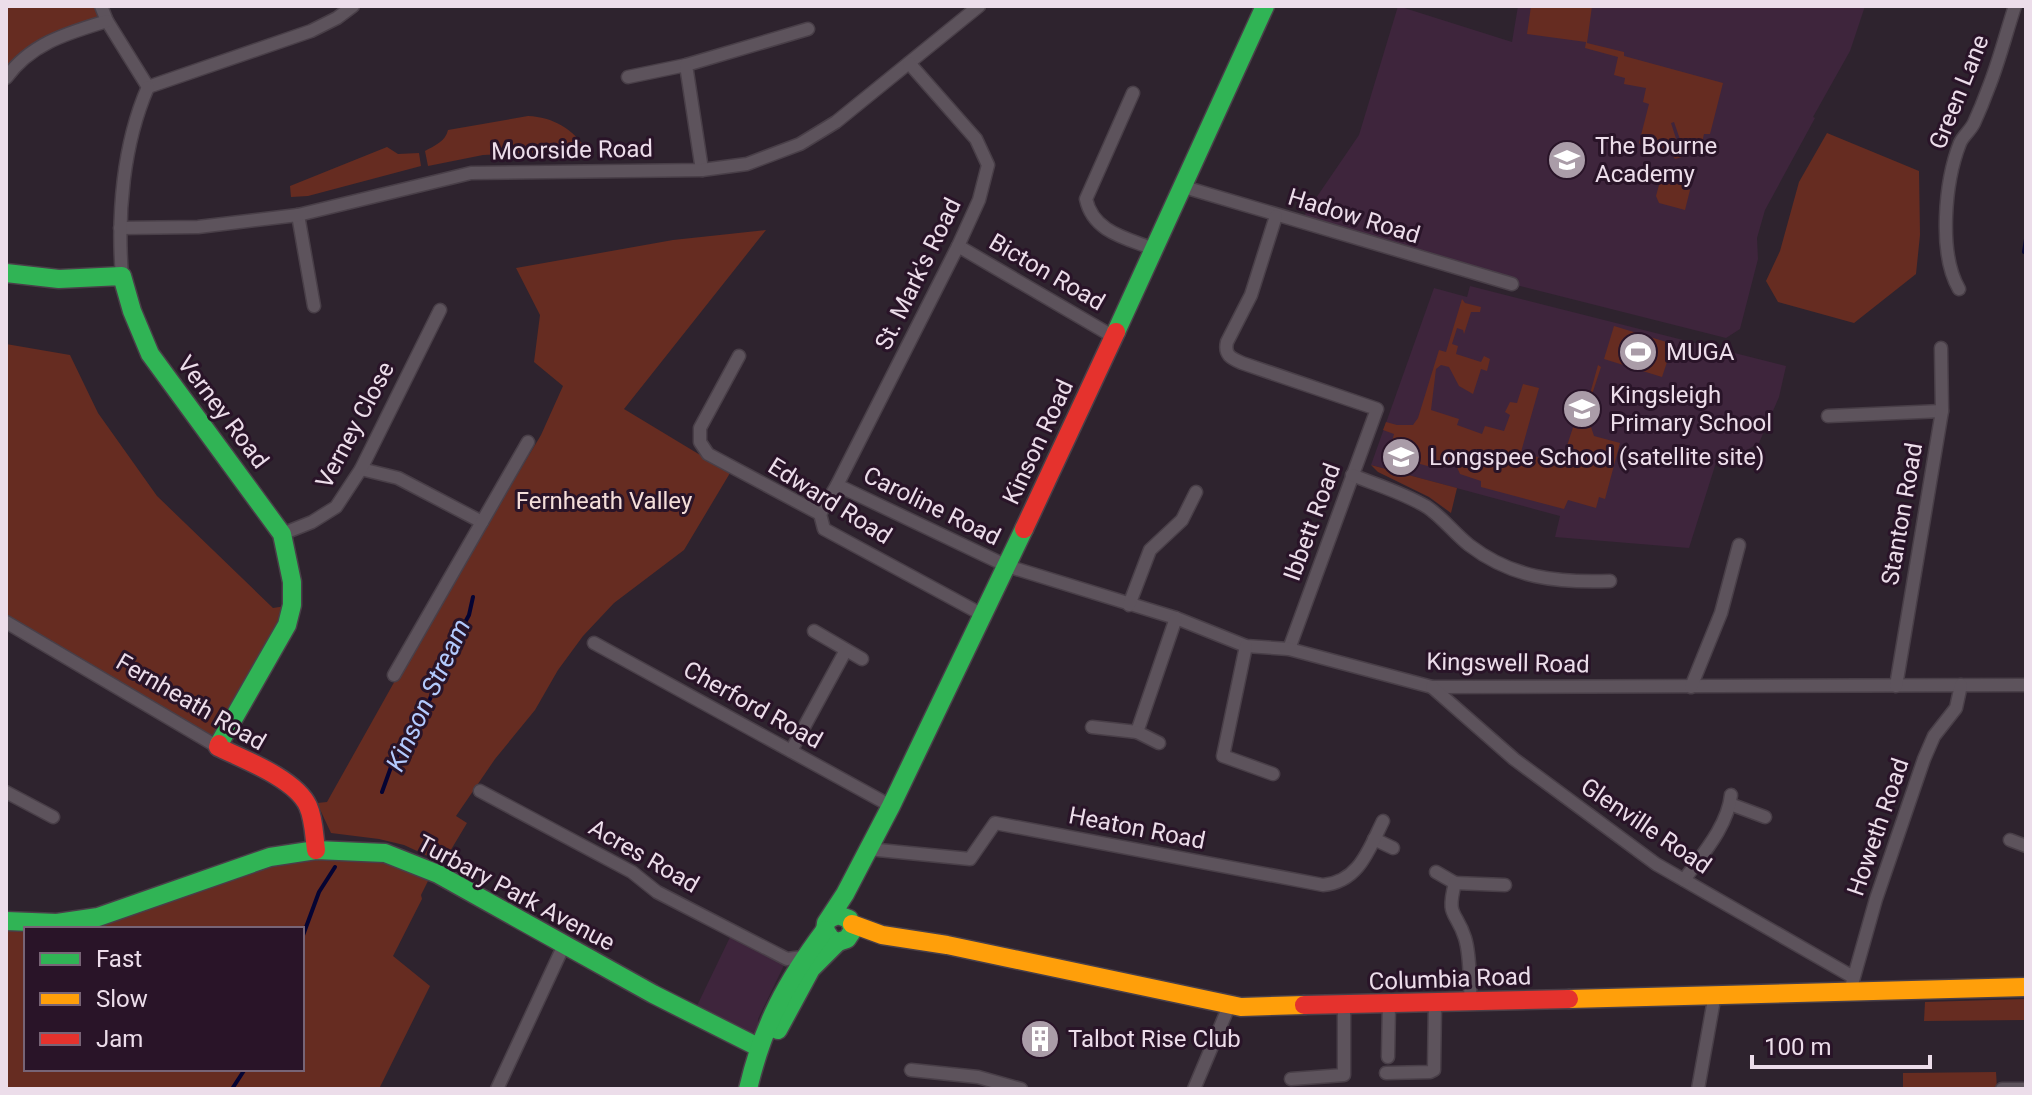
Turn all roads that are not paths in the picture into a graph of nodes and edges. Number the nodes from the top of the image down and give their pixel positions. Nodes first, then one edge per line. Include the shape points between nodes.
1 (101, 6) edge
2 (353, 6) edge
3 (979, 6) edge
4 (1265, 6) edge
5 (2015, 6) edge
6 (107, 21) junction
7 (808, 29) dead end
8 (909, 63) junction
9 (686, 65) junction
10 (628, 77) dead end
11 (6, 78) edge
12 (148, 87) junction
13 (1133, 93) dead end
14 (702, 170) junction
15 (1184, 187) junction
16 (298, 215) junction
17 (1276, 216) junction
18 (120, 228) junction
19 (958, 246) junction
20 (1154, 249) junction
21 (6, 273) edge
22 (122, 276) junction
23 (1512, 284) dead end
24 (1959, 289) dead end
25 (314, 306) dead end
26 (440, 310) dead end
27 (1114, 337) junction
28 (1941, 348) dead end
29 (739, 356) dead end
30 (1942, 411) junction
31 (1828, 416) dead end
32 (528, 442) dead end
33 (361, 469) junction
34 (1352, 475) junction
35 (837, 485) junction
36 (1196, 492) dead end
37 (820, 514) junction
38 (482, 522) junction
39 (282, 534) junction
40 (1739, 545) dead end
41 (1007, 566) junction
42 (1610, 581) dead end
43 (1129, 605) junction
44 (983, 615) junction
45 (1176, 618) junction
46 (6, 622) edge
47 (814, 631) dead end
48 (594, 643) dead end
49 (1246, 646) junction
50 (1289, 649) junction
51 (846, 650) junction
52 (862, 659) dead end
53 (394, 675) dead end
54 (1961, 685) junction
55 (2026, 685) edge
56 (1896, 686) junction
57 (1432, 687) junction
58 (1691, 687) junction
59 (1092, 727) dead end
60 (1137, 732) junction
61 (1159, 743) dead end
62 (218, 747) junction
63 (791, 751) junction
64 (1273, 774) dead end
65 (480, 791) dead end
66 (6, 792) edge
67 (891, 806) junction
68 (53, 817) dead end
69 (1765, 817) dead end
70 (1383, 821) dead end
71 (1374, 839) junction
72 (2010, 840) dead end
73 (2026, 846) edge
74 (1393, 848) dead end
75 (868, 849) junction
76 (316, 850) junction
77 (1436, 872) dead end
78 (1684, 880) junction
79 (1455, 883) junction
80 (1505, 885) dead end
81 (6, 921) edge
82 (840, 929) junction
83 (564, 945) junction
84 (794, 963) junction
85 (1852, 984) junction
86 (2026, 987) edge
87 (1715, 994) junction
88 (1471, 1002) junction
89 (1435, 1003) junction
90 (1389, 1004) junction
91 (1229, 1006) junction
92 (1344, 1006) junction
93 (758, 1047) junction
94 (1388, 1057) dead end
95 (911, 1070) dead end
96 (1386, 1073) dead end
97 (1291, 1079) dead end
98 (497, 1089) edge
99 (748, 1089) edge
100 (1021, 1089) edge
101 (1194, 1089) edge
102 (1698, 1089) edge
103 (2002, 1089) edge
104 (2026, 1089) edge

1 - 6 street
2 - 12 street via 311,31
3 - 8 street, Moorside Road
4 - 15 street, Kinson Road
5 - 24 street, Green Lane via 1973,126 1961,140 1948,193 1949,264
6 - 11 street via 31,50
6 - 12 street
7 - 9 street
8 - 14 street, Moorside Road via 800,144 747,164
8 - 19 street, St. Mark's Road via 976,139 988,165
9 - 10 street
9 - 14 street
12 - 18 street, Verney Road via 132,139
13 - 20 street via 1086,199 1090,215 1108,231
14 - 16 street, Moorside Road via 471,173
15 - 17 street, Hadow Road
15 - 20 street, Kinson Road
16 - 18 street, Moorside Road via 224,225
16 - 25 street
17 - 23 street, Hadow Road
17 - 34 street, Ibbett Road via 1251,295 1225,350 1242,363 1377,409
18 - 22 street, Verney Road
19 - 27 street, Bicton Road
19 - 35 street, St. Mark's Road
20 - 27 street, Kinson Road
21 - 22 street via 59,279
22 - 39 street, Verney Road via 140,334 156,363
26 - 33 street, Verney Close
27 - 41 street, Kinson Road
28 - 30 street, Stanton Road
29 - 37 street, Edward Road via 700,428 700,442 708,454
30 - 31 street
30 - 56 street, Stanton Road
32 - 38 street
33 - 38 street via 398,478
33 - 39 street, Verney Close via 336,507
34 - 42 street via 1430,509 1467,544 1509,567 1553,581
34 - 50 street, Ibbett Road
35 - 37 street, St. Mark's Road
35 - 41 street, Caroline Road
36 - 43 street via 1182,520 1150,550
37 - 44 street, Edward Road via 824,529
38 - 53 street
39 - 62 street, Verney Road via 292,582 287,625
40 - 58 street via 1721,613
41 - 43 street, Kingswell Road
41 - 44 street, Kinson Road
43 - 45 street, Kingswell Road
44 - 67 street, Kinson Road
45 - 49 street, Kingswell Road
45 - 60 street
46 - 62 street, Fernheath Road
47 - 51 street
48 - 63 street, Cherford Road
49 - 50 street, Kingswell Road
49 - 64 street via 1223,756
50 - 57 street, Kingswell Road
51 - 52 street
51 - 63 street
54 - 55 street, Kingswell Road
54 - 56 street, Kingswell Road
54 - 85 street, Howeth Road via 1956,708 1924,759
56 - 58 street, Kingswell Road
57 - 58 street, Kingswell Road
57 - 78 street, Glenville Road via 1573,805
59 - 60 street
60 - 61 street
62 - 76 street, Fernheath Road via 304,798
63 - 67 street, Cherford Road
65 - 84 street, Acres Road
66 - 68 street
67 - 75 street, Kinson Road
69 - 78 street via 1730,800 1708,847
70 - 71 street, Heaton Road
71 - 74 street
71 - 75 street, Heaton Road via 1358,870 1336,884 1323,885 995,823 970,859
72 - 73 street
75 - 82 street, Kinson Road via 845,894
76 - 81 street, Turbary Park Avenue via 270,857 98,917 57,923
76 - 83 street, Turbary Park Avenue via 385,853 433,871
77 - 79 street
78 - 85 street, Glenville Road
79 - 80 street
79 - 88 street via 1452,914 1465,938
82 - 84 street
82 - 91 street, Columbia Road via 947,945
82 - 93 street via 773,1037
83 - 93 street, Turbary Park Avenue
83 - 98 street
84 - 93 street
85 - 86 street, Columbia Road
85 - 87 street, Columbia Road
87 - 88 street, Columbia Road
87 - 102 street
88 - 89 street, Columbia Road
89 - 90 street, Columbia Road
89 - 96 street via 1434,1070
90 - 92 street, Columbia Road
90 - 94 street
91 - 92 street, Columbia Road
91 - 101 street
92 - 97 street via 1344,1075
93 - 99 street
95 - 100 street via 978,1077
103 - 104 street

